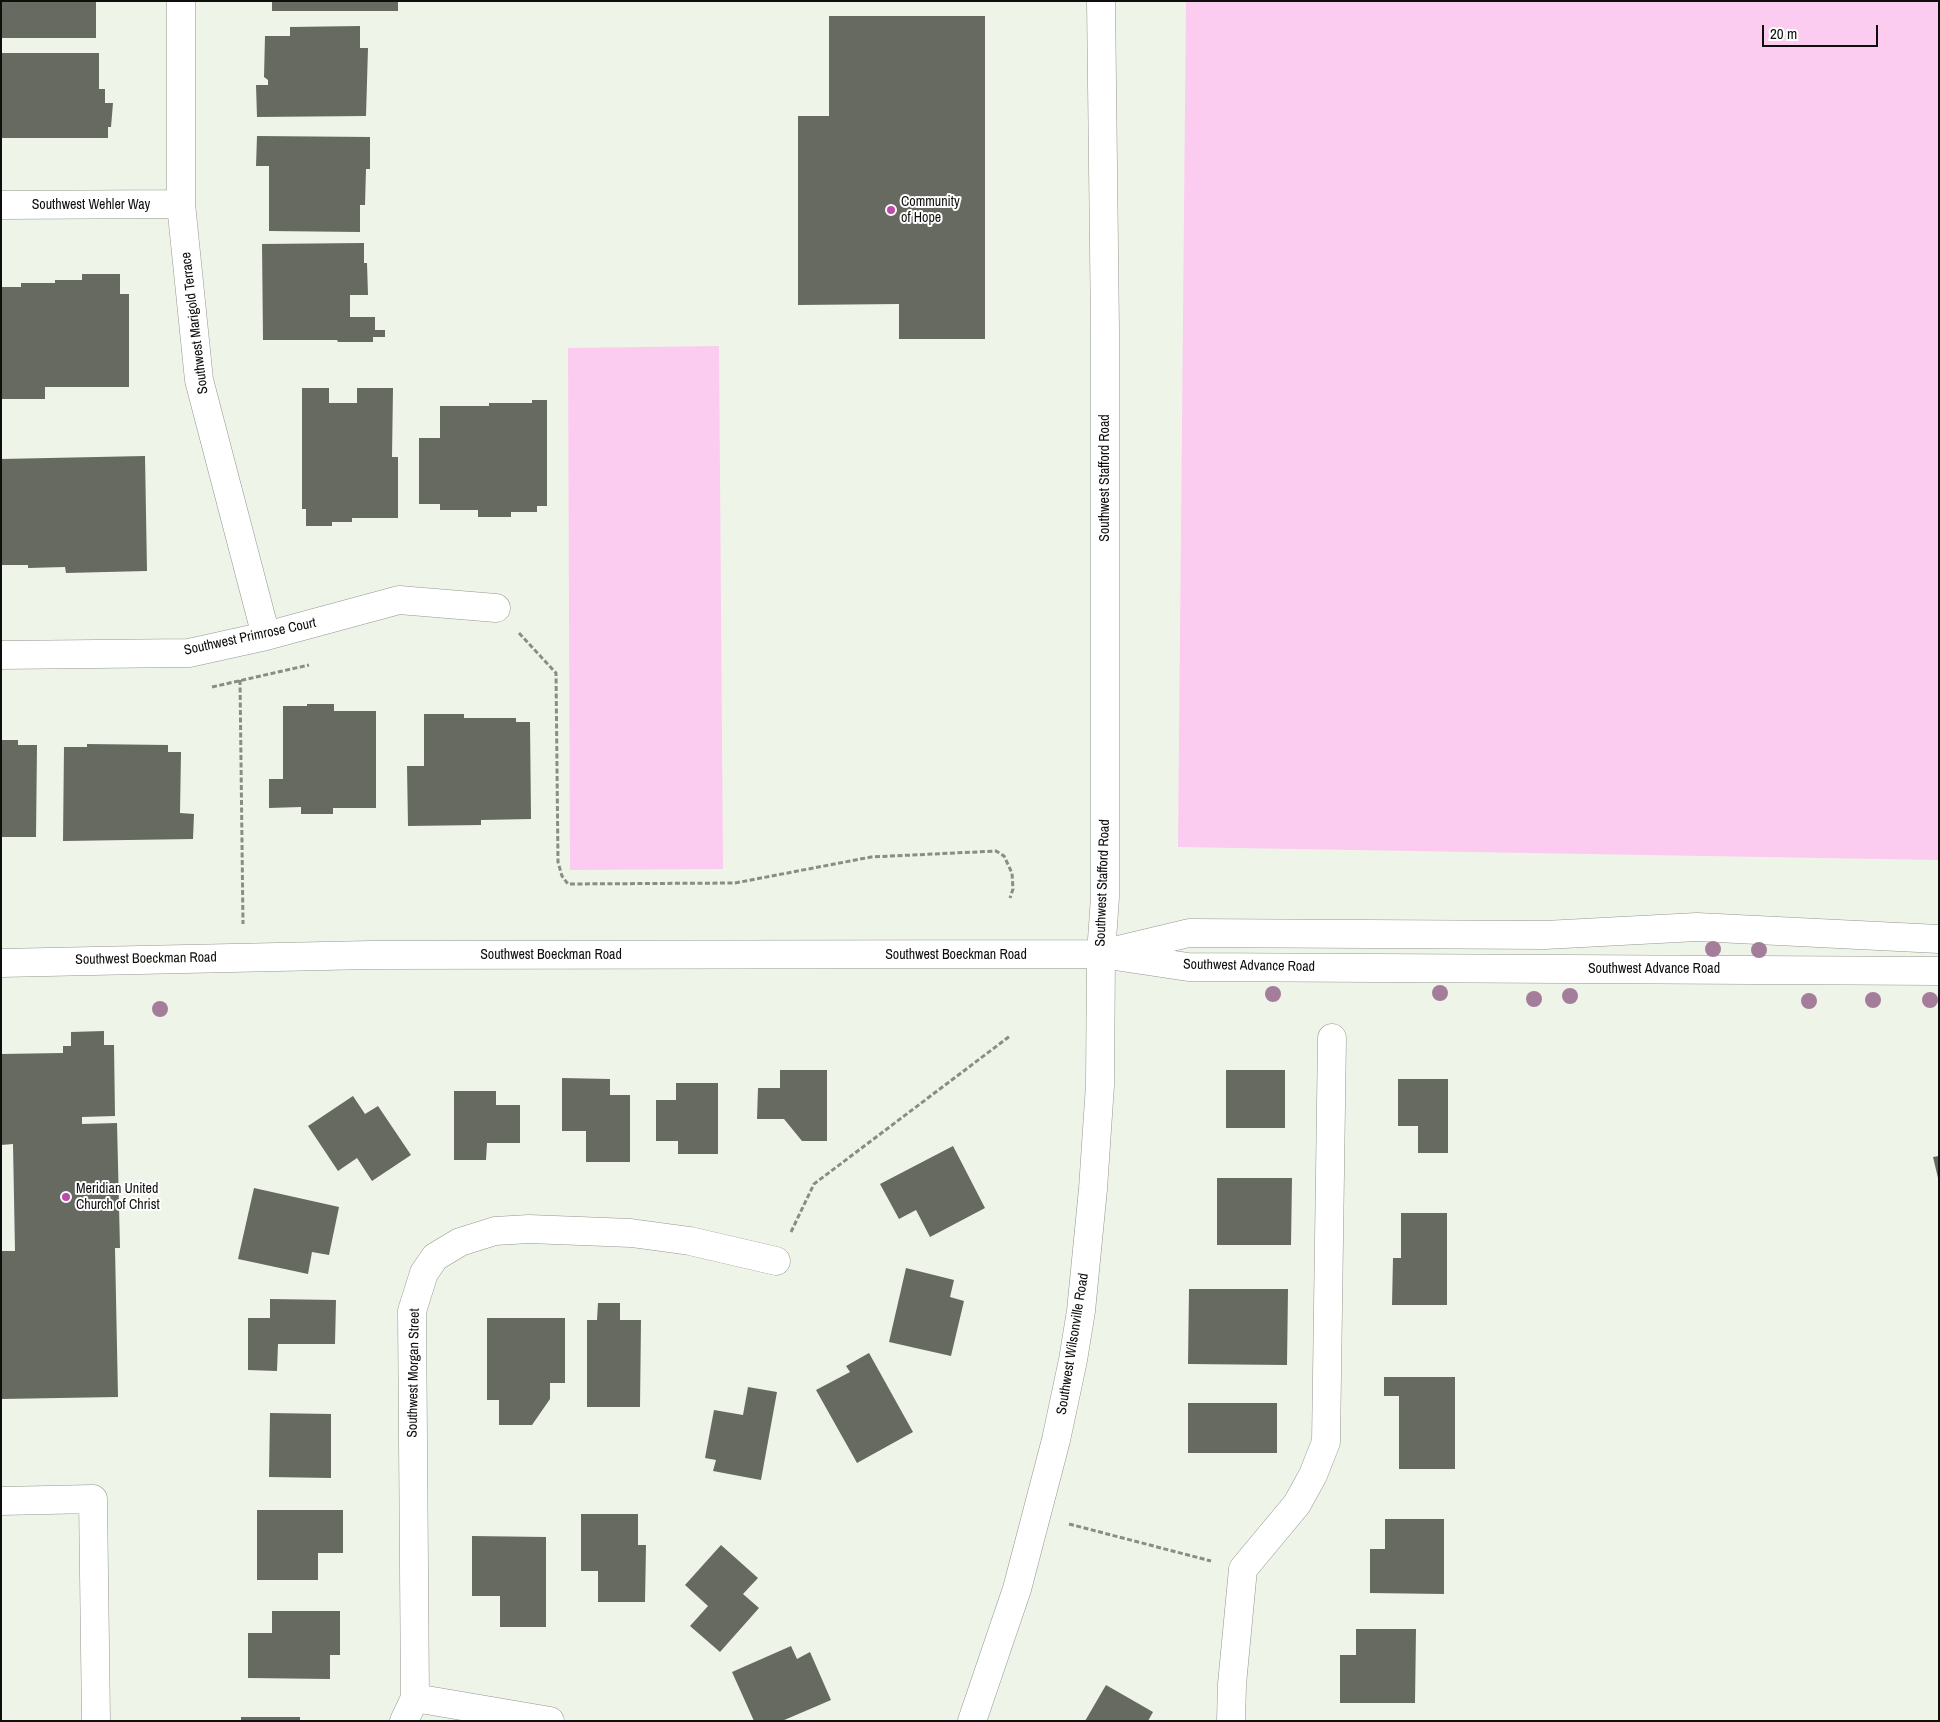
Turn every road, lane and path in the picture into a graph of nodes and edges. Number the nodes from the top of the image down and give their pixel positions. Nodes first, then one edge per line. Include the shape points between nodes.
1 (181, 1) edge
2 (1101, 1) edge
3 (181, 204) junction
4 (1, 205) edge
5 (496, 608) joint
6 (266, 636) junction
7 (1, 654) edge
8 (309, 664) dead end
9 (240, 680) junction
10 (212, 687) dead end
11 (1010, 898) dead end
12 (1939, 939) edge
13 (1101, 954) junction
14 (243, 958) junction
15 (1, 962) edge
16 (1939, 971) edge
17 (1010, 1036) dead end
18 (1332, 1038) dead end
19 (776, 1261) joint
20 (1, 1501) edge
21 (1037, 1516) junction
22 (1243, 1569) junction
23 (410, 1710) edge
24 (96, 1721) edge
25 (550, 1721) edge
26 (972, 1721) edge
27 (1231, 1721) edge

1 - 3 street, Southwest Marigold Terrace
2 - 13 street, Southwest Stafford Road via 1105,330 1105,896
3 - 4 street, Southwest Wehler Way
3 - 6 street, Southwest Marigold Terrace via 199,380
5 - 6 street, Southwest Primrose Court via 399,600
5 - 11 path via 556,673 558,862 568,884 735,883 871,857 996,851 1004,856 1012,873
6 - 7 street, Southwest Primrose Court via 188,653
8 - 9 path
9 - 10 path
9 - 14 path
12 - 13 street via 1697,927 1545,935 1189,933
13 - 14 street, Southwest Boeckman Road
13 - 16 street, Southwest Advance Road via 1188,967
13 - 21 street, Southwest Wilsonville Road via 1098,1117 1081,1311 1056,1440
14 - 15 street, Southwest Boeckman Road
17 - 19 path via 814,1184
18 - 22 street via 1326,1442 1297,1504
19 - 23 street, Southwest Morgan Street via 690,1241 631,1233 529,1229 495,1231 460,1242 434,1257 424,1273 412,1311
20 - 24 street via 93,1499
21 - 22 path
21 - 26 street, Southwest Wilsonville Road via 1017,1589
22 - 27 street
23 - 25 street

